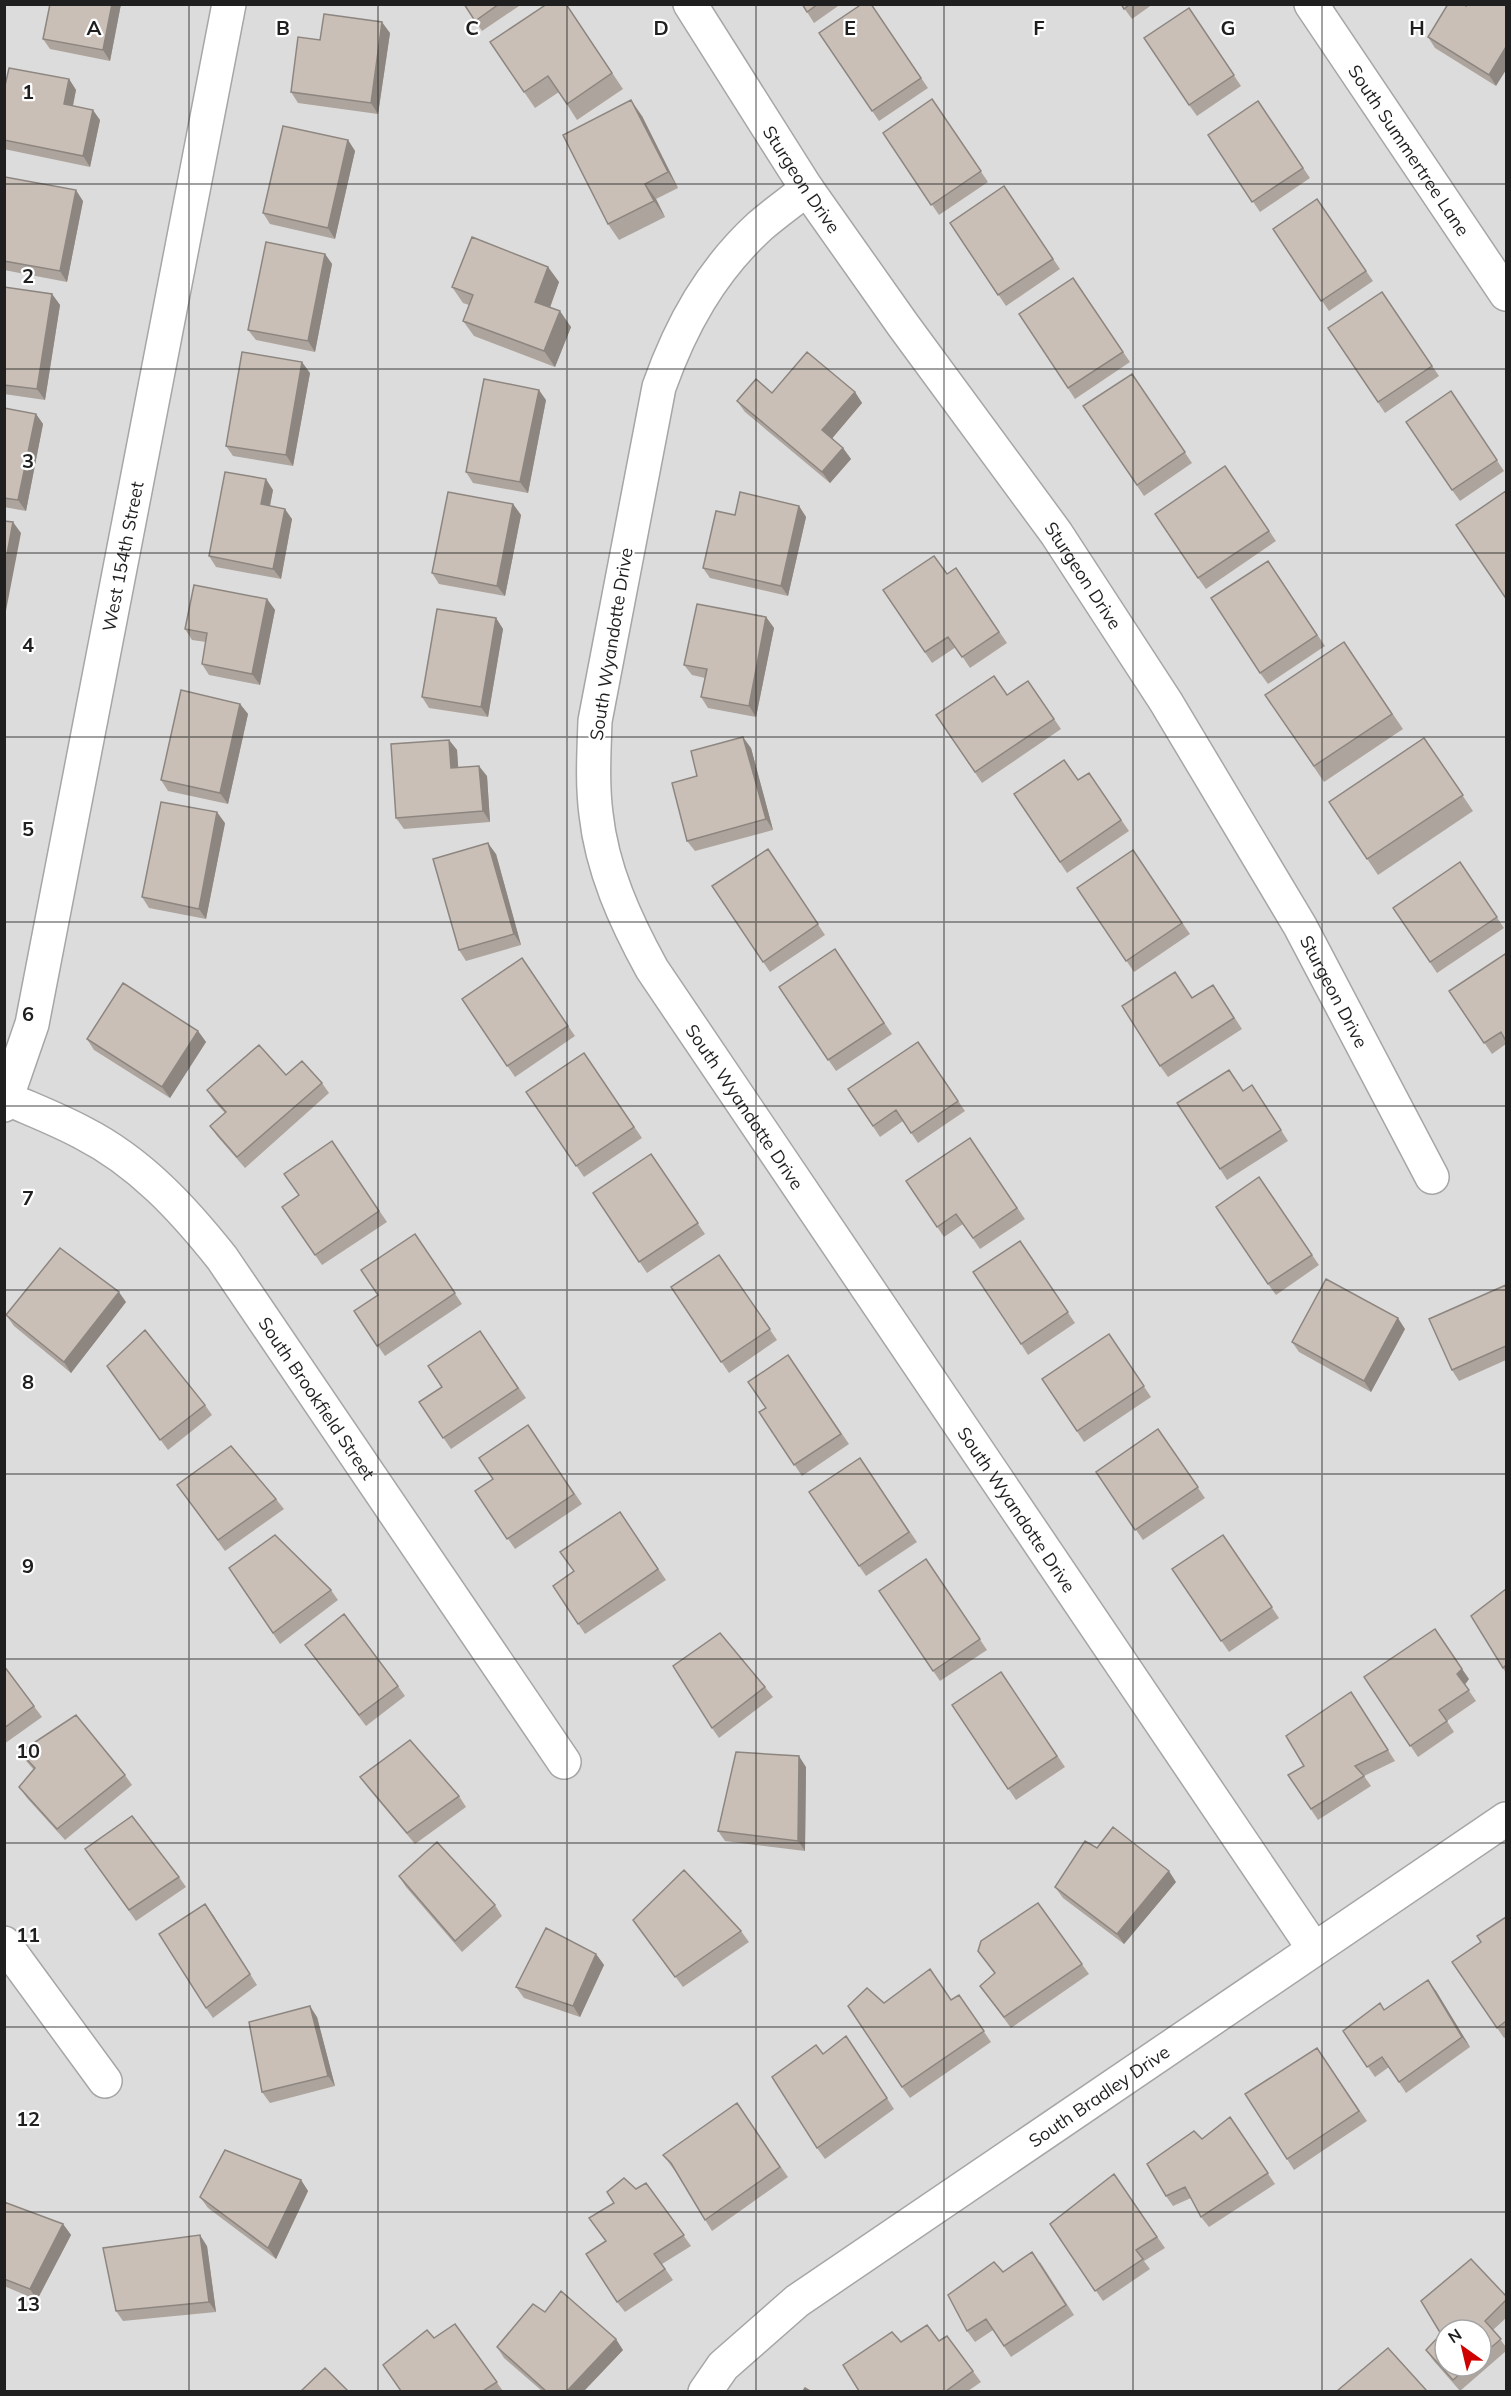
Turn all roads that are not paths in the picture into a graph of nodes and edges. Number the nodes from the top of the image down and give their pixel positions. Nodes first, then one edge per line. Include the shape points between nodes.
1 (229, 4) edge
2 (690, 4) edge
3 (1311, 4) edge
4 (807, 189) junction
5 (1506, 294) edge
6 (6, 1102) edge
7 (1432, 1177) dead end
8 (564, 1762) dead end
9 (1506, 1819) edge
10 (4, 1943) edge
11 (1314, 1949) junction
12 (105, 2081) dead end
13 (705, 2391) edge

1 - 6 street, West 154th Street via 32,1024
2 - 4 street, Sturgeon Drive
3 - 5 street, South Summertree Lane
4 - 7 street, Sturgeon Drive via 1056,533 1166,702 1300,926
4 - 11 street, South Wyandotte Drive via 760,226 720,269 673,346 658,387 595,721 596,814 604,857 628,927 652,969
6 - 8 street, South Brookfield Street via 85,1133 137,1168 188,1215 222,1258
9 - 11 street, South Bradley Drive
10 - 12 street
11 - 13 street, South Bradley Drive via 797,2301 723,2366

